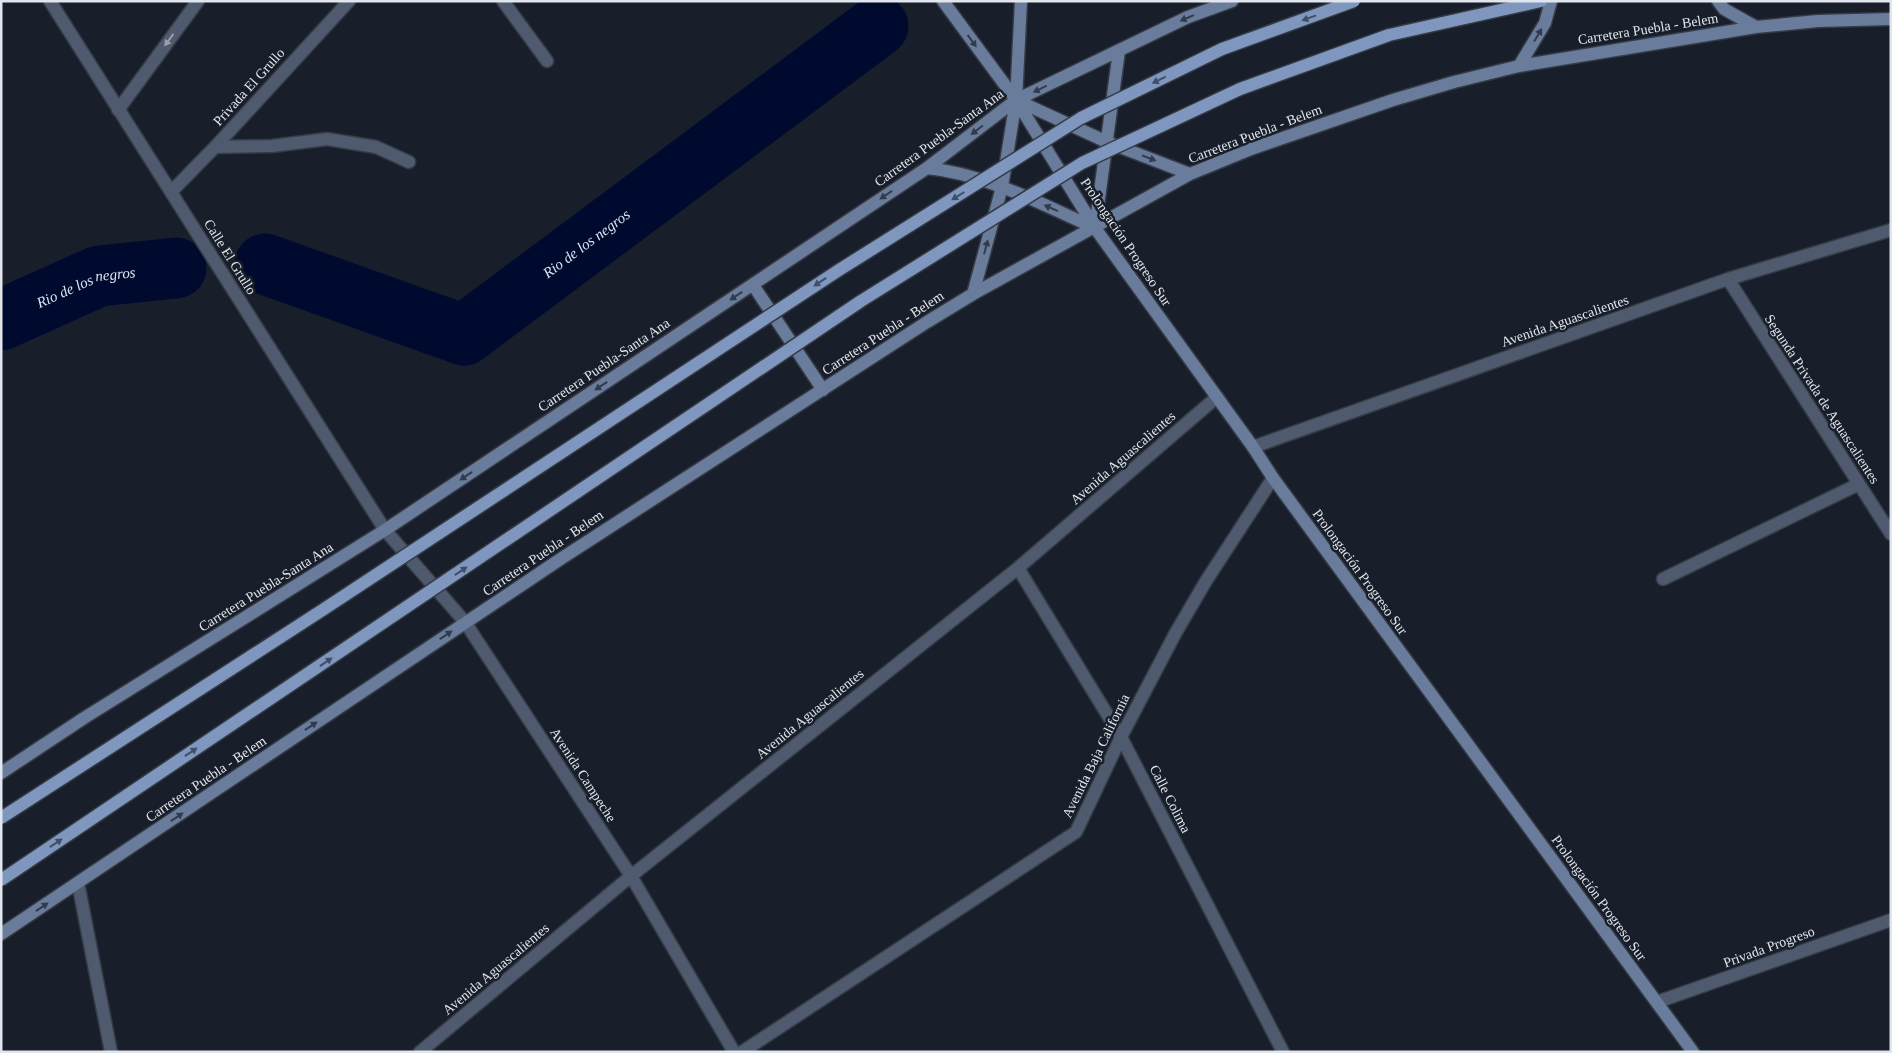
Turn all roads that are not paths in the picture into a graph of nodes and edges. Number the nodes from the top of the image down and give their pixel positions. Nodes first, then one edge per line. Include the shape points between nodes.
1 (50, 1) edge
2 (198, 1) edge
3 (348, 1) edge
4 (503, 1) edge
5 (943, 1) edge
6 (1021, 1) edge
7 (1232, 1) edge
8 (1354, 1) edge
9 (1541, 1) edge
10 (1551, 1) edge
11 (1718, 1) edge
12 (1891, 18) edge
13 (1756, 27) junction
14 (1120, 51) junction
15 (547, 61) dead end
16 (1519, 66) junction
17 (1016, 100) junction
18 (118, 110) junction
19 (1107, 142) junction
20 (215, 147) junction
21 (409, 162) dead end
22 (927, 168) junction
23 (1190, 174) junction
24 (1002, 187) junction
25 (171, 192) junction
26 (1095, 228) junction
27 (1891, 230) edge
28 (1728, 279) junction
29 (753, 285) junction
30 (973, 294) junction
31 (823, 390) junction
32 (1217, 397) junction
33 (1253, 447) junction
34 (1273, 478) junction
35 (1859, 484) junction
36 (385, 530) junction
37 (1891, 534) edge
38 (1018, 568) junction
39 (1662, 579) dead end
40 (465, 622) junction
41 (1121, 737) junction
42 (1, 773) edge
43 (1, 818) edge
44 (631, 876) junction
45 (1, 880) edge
46 (78, 883) junction
47 (1891, 920) edge
48 (1, 934) edge
49 (1657, 1002) junction
50 (110, 1052) edge
51 (420, 1052) edge
52 (734, 1052) edge
53 (742, 1052) edge
54 (1283, 1052) edge
55 (1693, 1052) edge

1 - 18 street, Calle El Grullo
2 -> 18 street
3 - 20 street, Privada El Grullo
4 - 15 street
5 -> 17 street, Prolongación Progreso Sur
6 - 17 street
7 -> 14 street, Carretera Puebla-Santa Ana via 1188,17
8 -> 43 main road, bridge via 1222,49 1081,118 839,270
45 -> 9 main road, bridge via 861,301 1082,163 1240,90 1389,35
16 -> 10 street via 1545,23
11 - 13 street via 1724,9
12 - 13 street, Carretera Puebla - Belem via 1818,20
13 - 16 street, Carretera Puebla - Belem
14 -> 17 street, Carretera Puebla-Santa Ana
14 - 19 street
16 - 23 street, Carretera Puebla - Belem via 1393,100 1251,149
17 - 19 street
17 -> 22 street, Carretera Puebla-Santa Ana
17 - 24 street
17 - 26 street, Prolongación Progreso Sur
18 - 25 street, Calle El Grullo
19 -> 23 street
19 - 26 street
20 - 21 street via 272,146 327,139 376,147
20 - 25 street, Privada El Grullo
22 - 24 street via 948,170
22 -> 29 street, Carretera Puebla-Santa Ana
23 - 26 street, Carretera Puebla - Belem
26 -> 24 street
30 -> 24 street
25 - 36 street, Calle El Grullo
26 - 30 street, Carretera Puebla - Belem
26 - 32 street, Prolongación Progreso Sur
27 - 28 street, Avenida Aguascalientes
28 - 33 street, Avenida Aguascalientes
28 - 35 street, Segunda Privada de Aguascalientes
29 - 31 street
29 -> 36 street, Carretera Puebla-Santa Ana
30 - 31 street, Carretera Puebla - Belem
31 - 40 street, Carretera Puebla - Belem
32 - 33 street, Prolongación Progreso Sur
32 - 38 street, Avenida Aguascalientes
33 - 34 street, Prolongación Progreso Sur
34 - 41 street, Avenida Baja California via 1202,588
34 - 49 street, Prolongación Progreso Sur
35 - 37 street, Segunda Privada de Aguascalientes
35 - 39 street
36 - 40 street, Avenida Campeche
36 - 42 street, Carretera Puebla-Santa Ana
38 - 41 street, Calle Colima
38 - 44 street, Avenida Aguascalientes
40 - 44 street, Avenida Campeche
46 -> 40 street, Carretera Puebla - Belem
41 - 53 street, Avenida Baja California via 1076,832
41 - 54 street, Calle Colima
44 - 51 street, Avenida Aguascalientes
44 - 52 street, Avenida Campeche
48 -> 46 street, Carretera Puebla - Belem
46 - 50 street
47 - 49 street, Privada Progreso
49 - 55 street, Prolongación Progreso Sur

